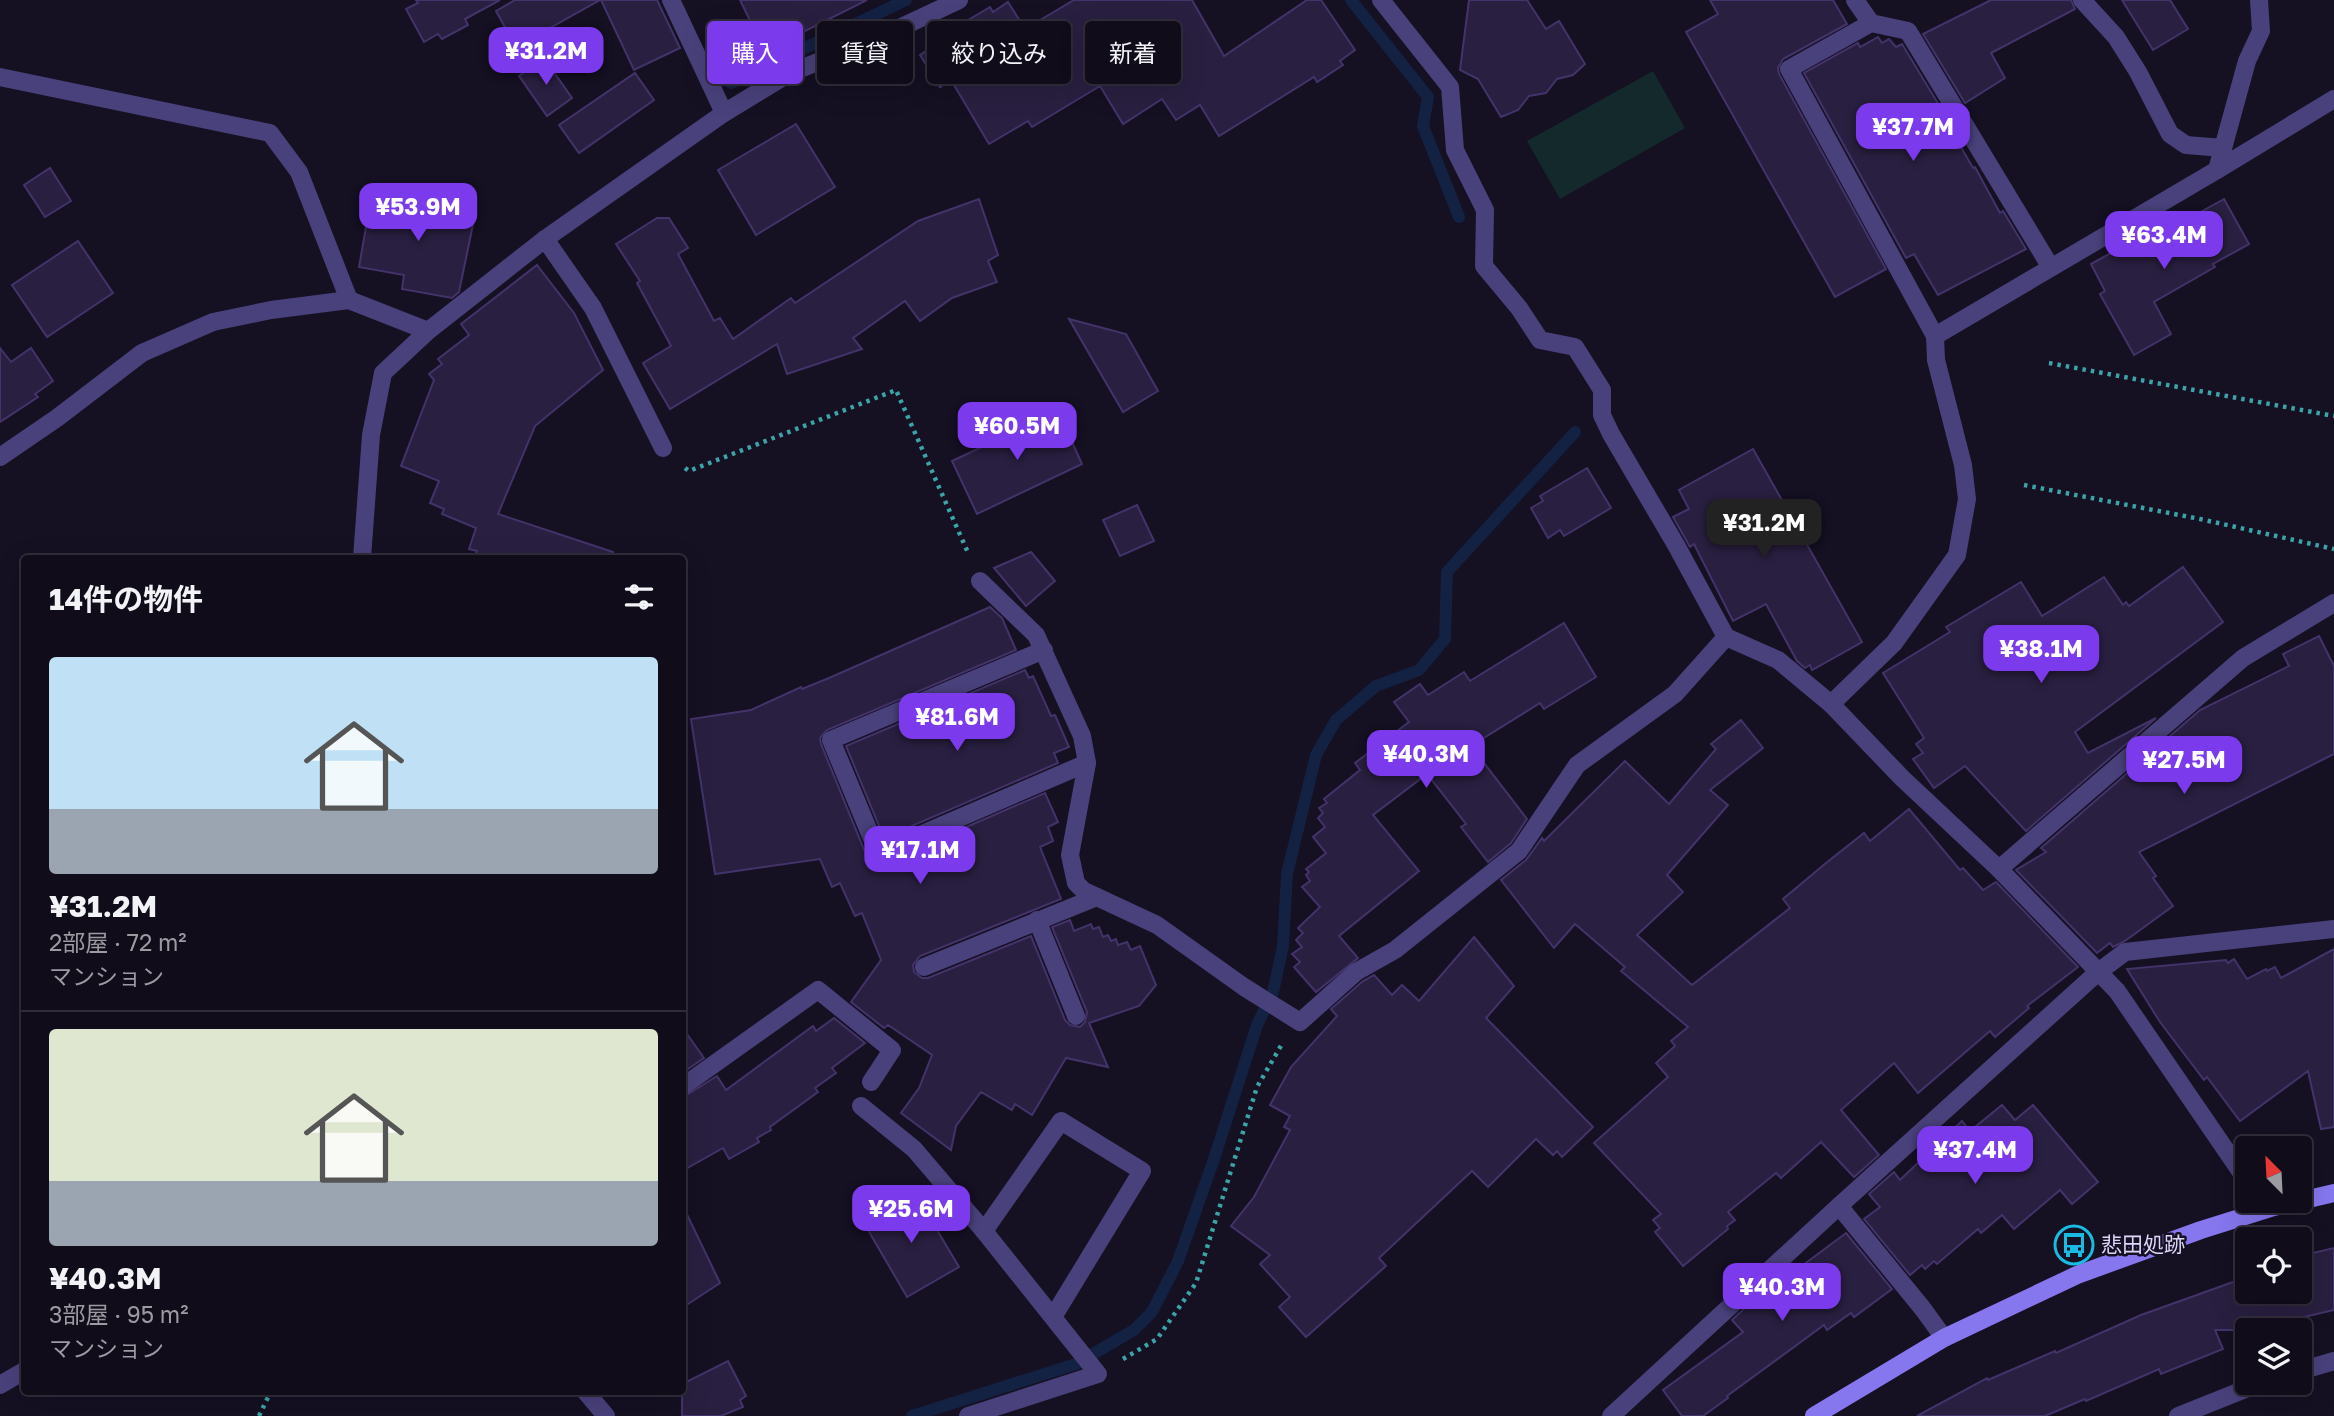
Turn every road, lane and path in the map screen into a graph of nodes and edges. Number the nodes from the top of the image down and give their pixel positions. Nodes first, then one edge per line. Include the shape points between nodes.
1 (670, 0) edge
2 (959, 0) edge
3 (1381, 0) edge
4 (1855, 0) edge
5 (2082, 0) edge
6 (2259, 0) edge
7 (1871, 23) junction
8 (0, 77) edge
9 (2334, 99) edge
10 (724, 113) junction
11 (2223, 148) junction
12 (2217, 170) junction
13 (545, 239) junction
14 (2050, 266) junction
15 (349, 300) junction
16 (428, 331) junction
17 (1935, 336) junction
18 (2049, 363) dead end
19 (2334, 416) edge
20 (663, 448) joint
21 (0, 457) edge
22 (2024, 485) dead end
23 (2334, 549) edge
24 (362, 555) edge
25 (980, 581) joint
26 (2334, 603) edge
27 (1726, 637) junction
28 (1044, 650) junction
29 (1831, 704) junction
30 (1087, 763) junction
31 (1998, 869) junction
32 (1097, 897) junction
33 (1037, 920) junction
34 (2334, 929) edge
35 (924, 967) dead end
36 (2097, 973) junction
37 (1076, 1016) dead end
38 (1300, 1023) junction
39 (871, 1082) dead end
40 (686, 1084) edge
41 (861, 1105) dead end
42 (2235, 1163) edge
43 (2334, 1194) edge
44 (2312, 1197) edge
45 (1839, 1206) junction
46 (2246, 1213) edge
47 (984, 1231) junction
48 (1053, 1317) junction
49 (1944, 1338) junction
50 (2334, 1361) edge
51 (2312, 1367) edge
52 (21, 1373) edge
53 (1098, 1374) junction
54 (0, 1385) edge
55 (2235, 1393) edge
56 (269, 1395) edge
57 (588, 1395) edge
58 (259, 1416) edge
59 (606, 1416) edge
60 (968, 1416) edge
61 (1611, 1416) edge
62 (1814, 1416) edge
63 (2178, 1416) edge

1 - 10 street
2 - 10 street via 789,74
3 - 27 street via 1450,87 1455,150 1485,210 1484,266 1540,340 1576,347 1602,390 1602,415 1611,434
4 - 7 street
5 - 11 street via 2116,37 2171,134 2186,145
6 - 11 street via 2261,32 2247,61
7 - 14 street via 1908,31
7 - 17 street via 1789,69
8 - 15 street via 270,133 299,172
9 - 12 street
10 - 13 street
11 - 12 street
12 - 14 street
13 - 16 street
13 - 20 street via 593,308
14 - 17 street
15 - 16 street
15 - 21 street via 213,321 142,353
16 - 24 street via 383,373 371,435
17 - 29 street via 1936,360 1967,499 1957,555 1894,643
18 - 19 path
20 - 25 path via 689,471 896,390
22 - 23 path
25 - 28 street via 1036,635
26 - 31 street via 2243,658
27 - 29 street via 1778,660
27 - 38 street via 1675,694 1577,765 1519,851 1395,950 1356,972
28 - 30 street via 1082,736
28 - 30 street via 831,740 877,853
29 - 31 street
30 - 32 street via 1070,855 1076,883
31 - 36 street
32 - 33 street
32 - 38 street via 1157,925
33 - 35 street
33 - 37 street
34 - 36 street via 2125,952
36 - 42 street via 2117,991
36 - 45 street
38 - 53 path via 1289,1031 1257,1087 1196,1283 1157,1339
39 - 40 street via 892,1051 818,990
41 - 47 street via 914,1149
43 - 44 street
45 - 49 street
45 - 61 street
46 - 49 street via 2077,1275
47 - 48 street
47 - 48 street via 1061,1121 1142,1171
48 - 53 street
49 - 62 street
50 - 51 street
52 - 54 street
53 - 60 street
55 - 63 street
56 - 58 path
57 - 59 street

